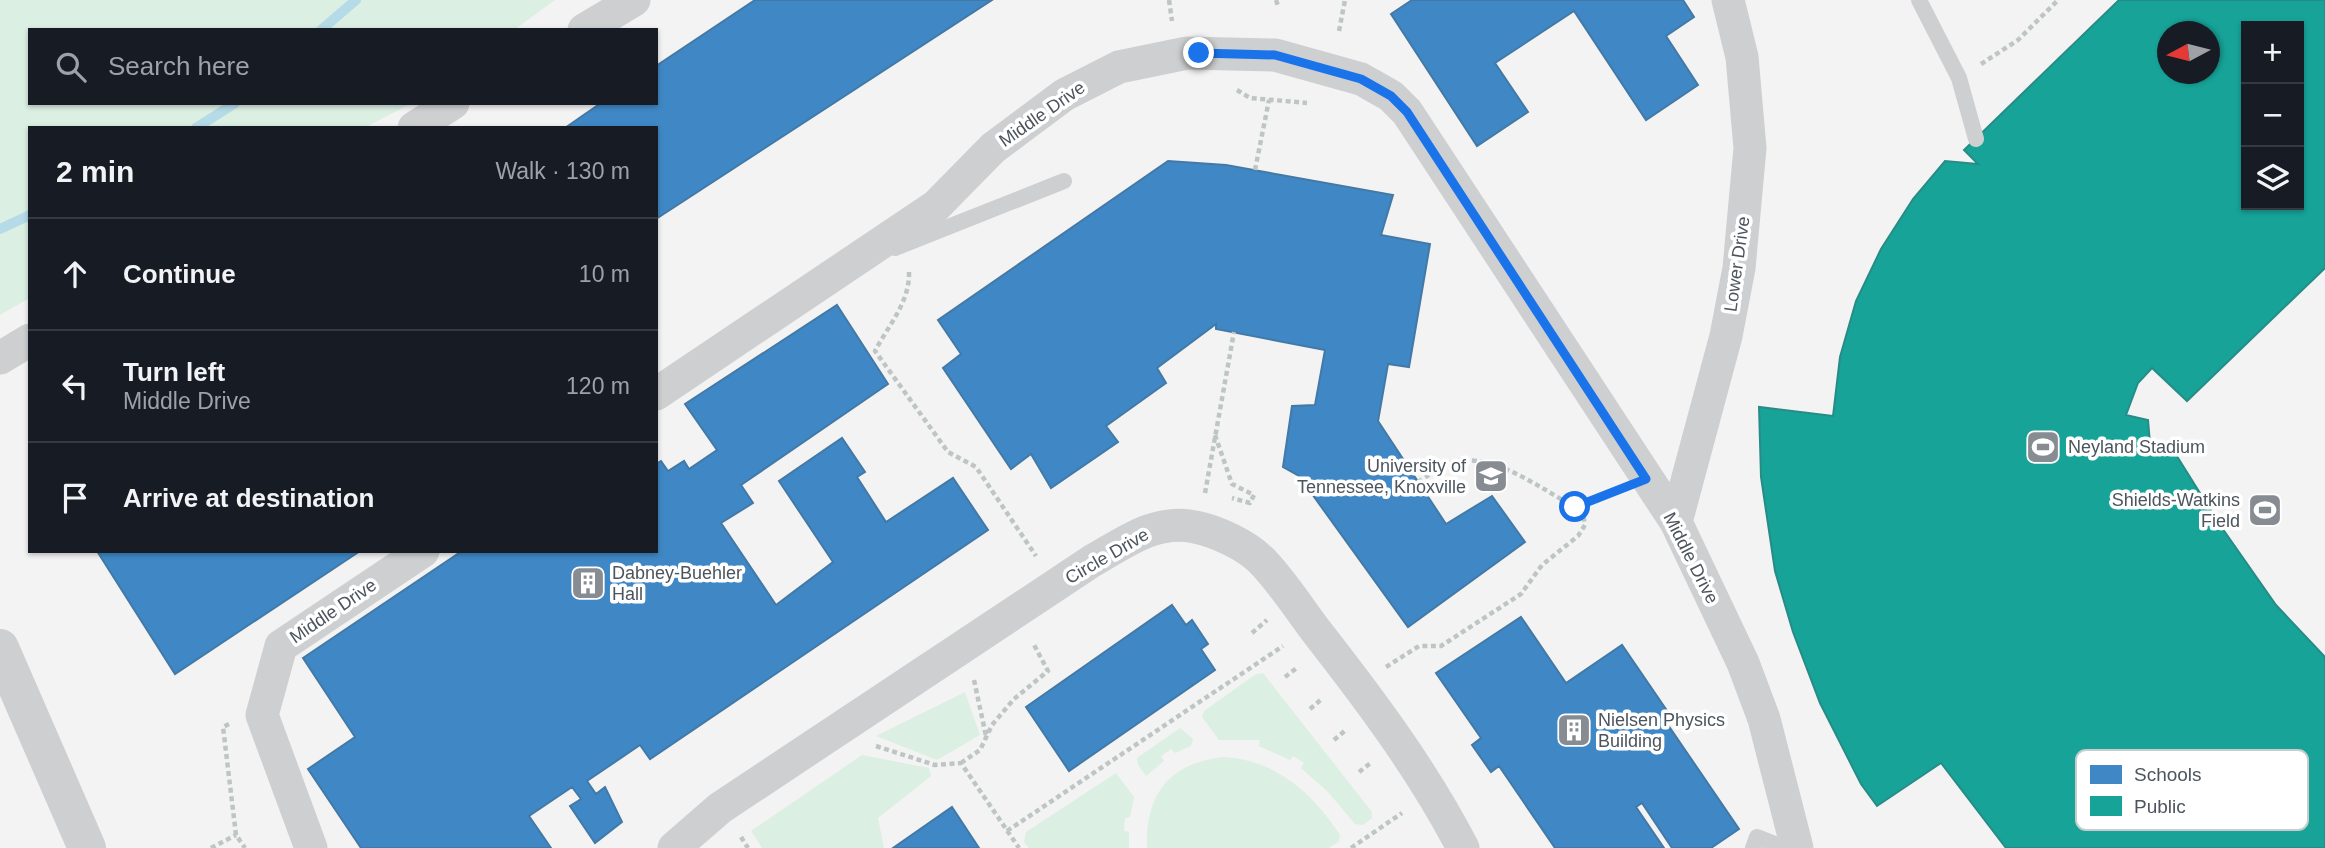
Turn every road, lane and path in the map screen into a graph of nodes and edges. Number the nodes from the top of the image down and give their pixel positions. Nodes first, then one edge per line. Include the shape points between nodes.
1 (634, 0) edge
2 (1345, 0) edge
3 (1728, 0) edge
4 (1920, 0) edge
5 (2058, 0) edge
6 (586, 28) edge
7 (1339, 31) dead end
8 (1959, 78) junction
9 (1269, 100) dead end
10 (450, 105) edge
11 (417, 126) edge
12 (1976, 139) dead end
13 (1255, 170) dead end
14 (1064, 181) dead end
15 (846, 266) junction
16 (904, 302) dead end
17 (1234, 332) dead end
18 (28, 341) edge
19 (0, 358) edge
20 (658, 393) edge
21 (1215, 435) junction
22 (1646, 479) junction
23 (1418, 482) dead end
24 (1195, 492) dead end
25 (1205, 493) junction
26 (1214, 494) dead end
27 (1575, 507) junction
28 (1246, 511) dead end
29 (1676, 522) junction
30 (420, 553) edge
31 (1046, 556) dead end
32 (1273, 616) dead end
33 (1252, 633) dead end
34 (1291, 641) dead end
35 (1033, 643) dead end
36 (0, 648) edge
37 (1306, 660) dead end
38 (973, 671) dead end
39 (1285, 677) dead end
40 (1390, 678) dead end
41 (1330, 692) dead end
42 (1310, 709) dead end
43 (986, 737) junction
44 (866, 743) dead end
45 (226, 754) dead end
46 (961, 763) junction
47 (1403, 812) dead end
48 (1007, 831) junction
49 (236, 835) junction
50 (87, 848) edge
51 (211, 848) edge
52 (245, 848) edge
53 (311, 848) edge
54 (674, 848) edge
55 (1018, 848) edge
56 (1351, 848) edge
57 (1463, 848) edge
58 (1753, 848) edge
59 (1785, 848) edge
60 (1797, 848) edge

1 - 6 street
2 - 7 path
3 - 29 street, Lower Drive via 1742,57 1750,148 1740,268
4 - 8 lane
5 - 8 path via 2018,40
8 - 12 lane
9 - 13 path
10 - 11 street
14 - 15 lane
15 - 20 street, Middle Drive
15 - 22 street, Middle Drive via 936,206 993,148 1064,94 1119,66 1187,53 1275,55 1361,79 1391,96 1407,112
16 - 31 path via 875,351 948,452 976,467 1040,561
17 - 21 path
18 - 19 street
21 - 25 path
21 - 28 path via 1231,484 1254,495 1250,503 1225,498
22 - 27 path
22 - 29 street, Middle Drive
23 - 27 path via 1442,466 1473,461 1505,469
24 - 25 path
25 - 26 path
27 - 40 path via 1583,514 1585,526 1542,565 1521,594 1441,646 1419,646 1383,669
29 - 60 street, Middle Drive via 1760,708
30 - 53 street, Middle Drive via 281,646 262,715
32 - 33 path
34 - 48 path
35 - 43 path via 1048,671 1014,699
36 - 50 main road
37 - 39 path
38 - 43 path
41 - 42 path
43 - 46 path via 980,750
44 - 46 path via 935,765
45 - 49 path
46 - 48 path
47 - 56 path
48 - 55 path
49 - 51 path
49 - 52 path
54 - 57 street, Circle Drive via 720,808 1092,561 1149,529 1172,524 1226,538 1260,559 1384,719 1433,792
58 - 59 lane via 1757,837

